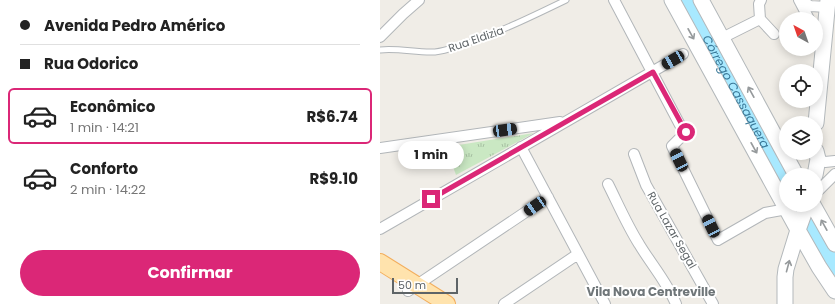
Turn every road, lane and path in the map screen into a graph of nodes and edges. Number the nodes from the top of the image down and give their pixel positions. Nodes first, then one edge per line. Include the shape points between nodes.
1 (419, 0) edge
2 (566, 0) edge
3 (614, 0) edge
4 (672, 0) edge
5 (701, 0) edge
6 (761, 0) edge
7 (800, 0) edge
8 (827, 4) edge
9 (806, 12) edge
10 (760, 19) junction
11 (774, 34) dead end
12 (380, 37) edge
13 (722, 38) junction
14 (824, 46) joint
15 (380, 50) edge
16 (683, 54) dead end
17 (653, 72) junction
18 (817, 116) edge
19 (567, 120) junction
20 (779, 140) edge
21 (521, 147) junction
22 (380, 148) edge
23 (634, 154) dead end
24 (823, 160) edge
25 (835, 161) edge
26 (835, 174) edge
27 (608, 184) dead end
28 (823, 186) edge
29 (779, 194) edge
30 (548, 197) junction
31 (779, 210) edge
32 (789, 212) edge
33 (805, 212) edge
34 (817, 212) edge
35 (380, 229) edge
36 (798, 230) junction
37 (835, 244) edge
38 (578, 254) junction
39 (381, 270) edge
40 (413, 288) junction
41 (835, 291) edge
42 (428, 304) edge
43 (447, 304) edge
44 (504, 304) edge
45 (605, 304) edge
46 (676, 304) edge
47 (714, 304) edge
48 (785, 304) edge

1 - 12 street
2 - 15 lane, Rua Eldizia via 513,26 448,49 436,52
3 - 17 street
4 -> 29 main road
5 - 13 main road
6 - 10 street
7 - 8 street via 810,6
7 - 9 street
8 - 14 main road
10 - 11 street
10 - 13 street
20 -> 13 main road
14 - 18 main road
16 - 17 street
17 - 19 street
17 - 31 street via 686,132 672,146 718,240 765,213
19 - 21 street
19 - 22 street
21 - 30 street
21 - 35 street
23 - 47 street, Rua Lazar Segal via 646,185
24 - 25 street
26 - 28 street
27 - 46 street via 628,226 664,280
30 - 38 street
30 - 40 street
32 - 36 main road
33 - 36 main road
37 -> 34 main road
36 - 41 main road
48 -> 36 main road via 785,277
38 - 44 street
38 - 45 street
39 - 40 main road
40 - 42 main road
40 - 43 main road

